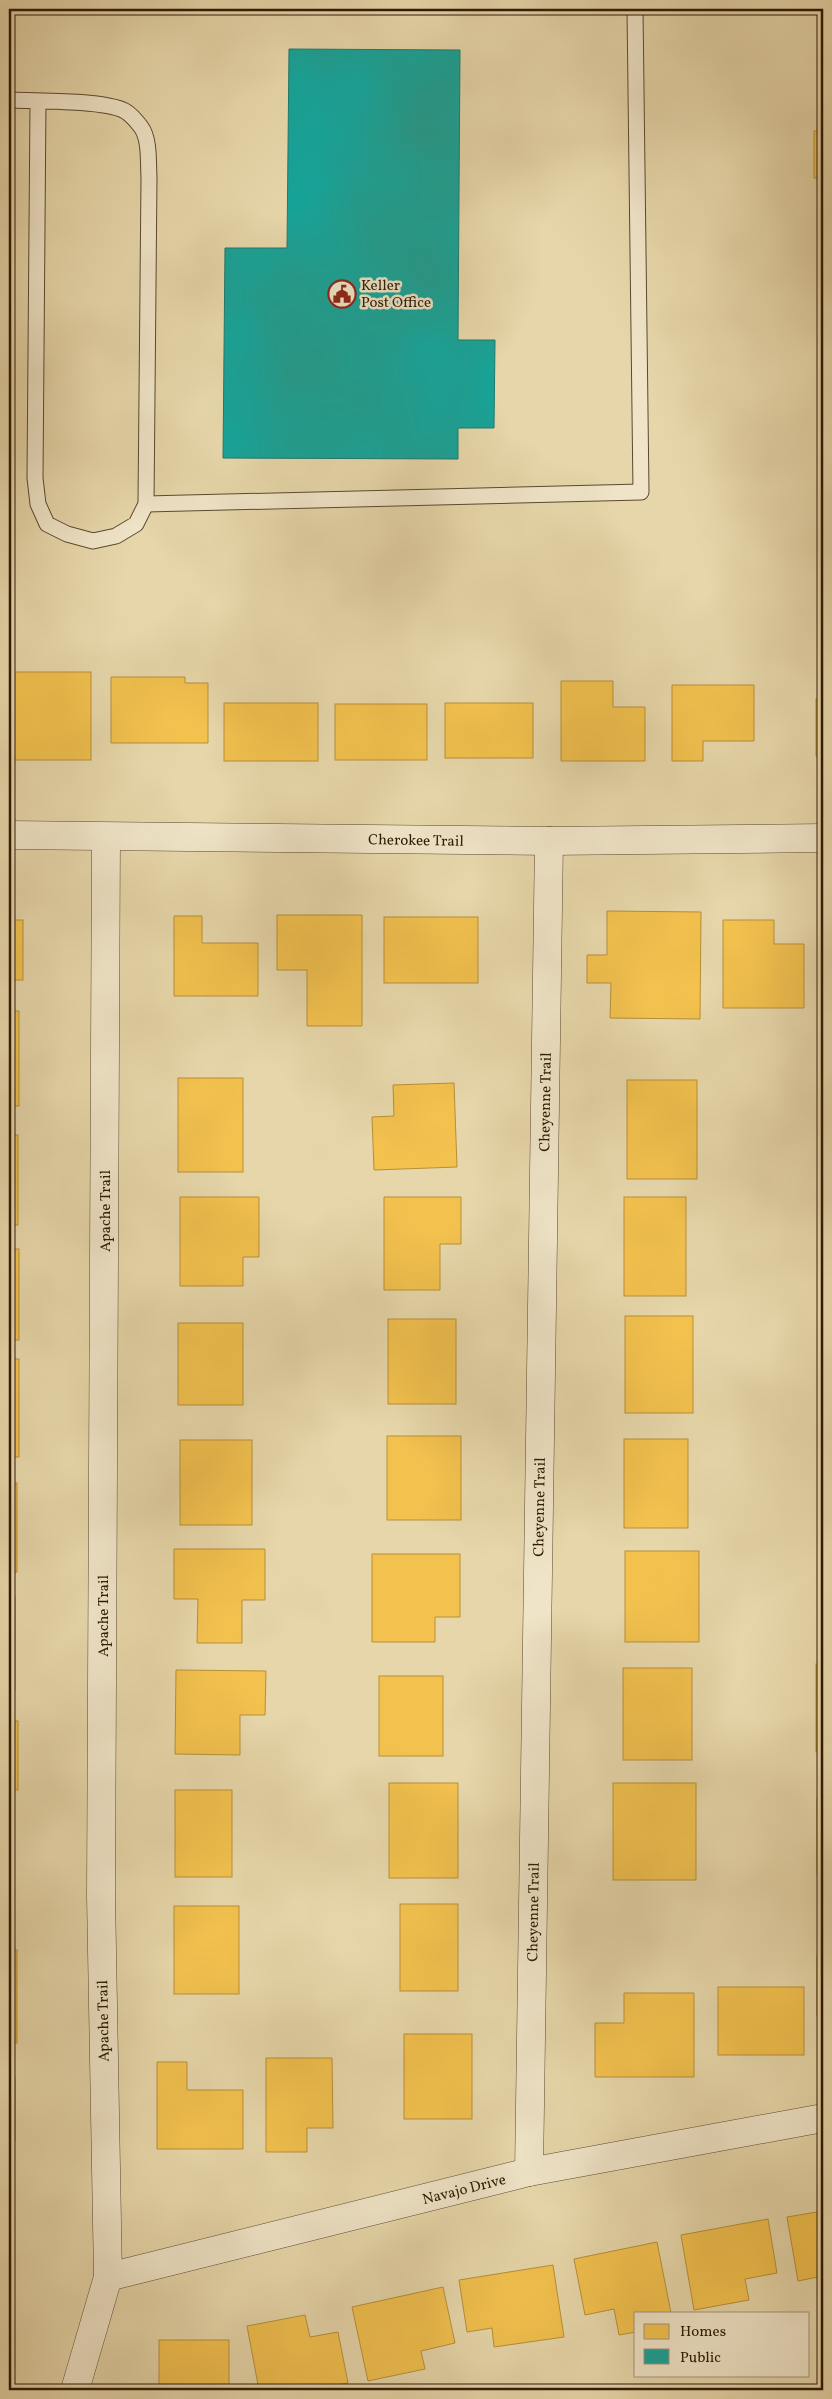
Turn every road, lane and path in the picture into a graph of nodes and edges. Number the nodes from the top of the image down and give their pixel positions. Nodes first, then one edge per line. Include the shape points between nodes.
1 (636, 9) edge
2 (9, 100) edge
3 (38, 101) junction
4 (146, 504) junction
5 (9, 835) edge
6 (106, 837) junction
7 (823, 838) edge
8 (549, 841) junction
9 (823, 2118) edge
10 (529, 2172) junction
11 (108, 2277) junction
12 (75, 2390) edge

1 - 4 lane via 641,492
2 - 3 lane
3 - 4 lane via 99,105 125,111 143,129 150,177
3 - 4 lane via 35,478 38,504 47,524 93,541 116,536 136,524
5 - 6 street, Cherokee Trail
6 - 8 street, Cherokee Trail
6 - 11 street, Apache Trail via 101,1896
7 - 8 street, Cherokee Trail
8 - 10 street, Cheyenne Trail
9 - 10 street, Navajo Drive
10 - 11 street, Navajo Drive
11 - 12 street, Apache Trail

